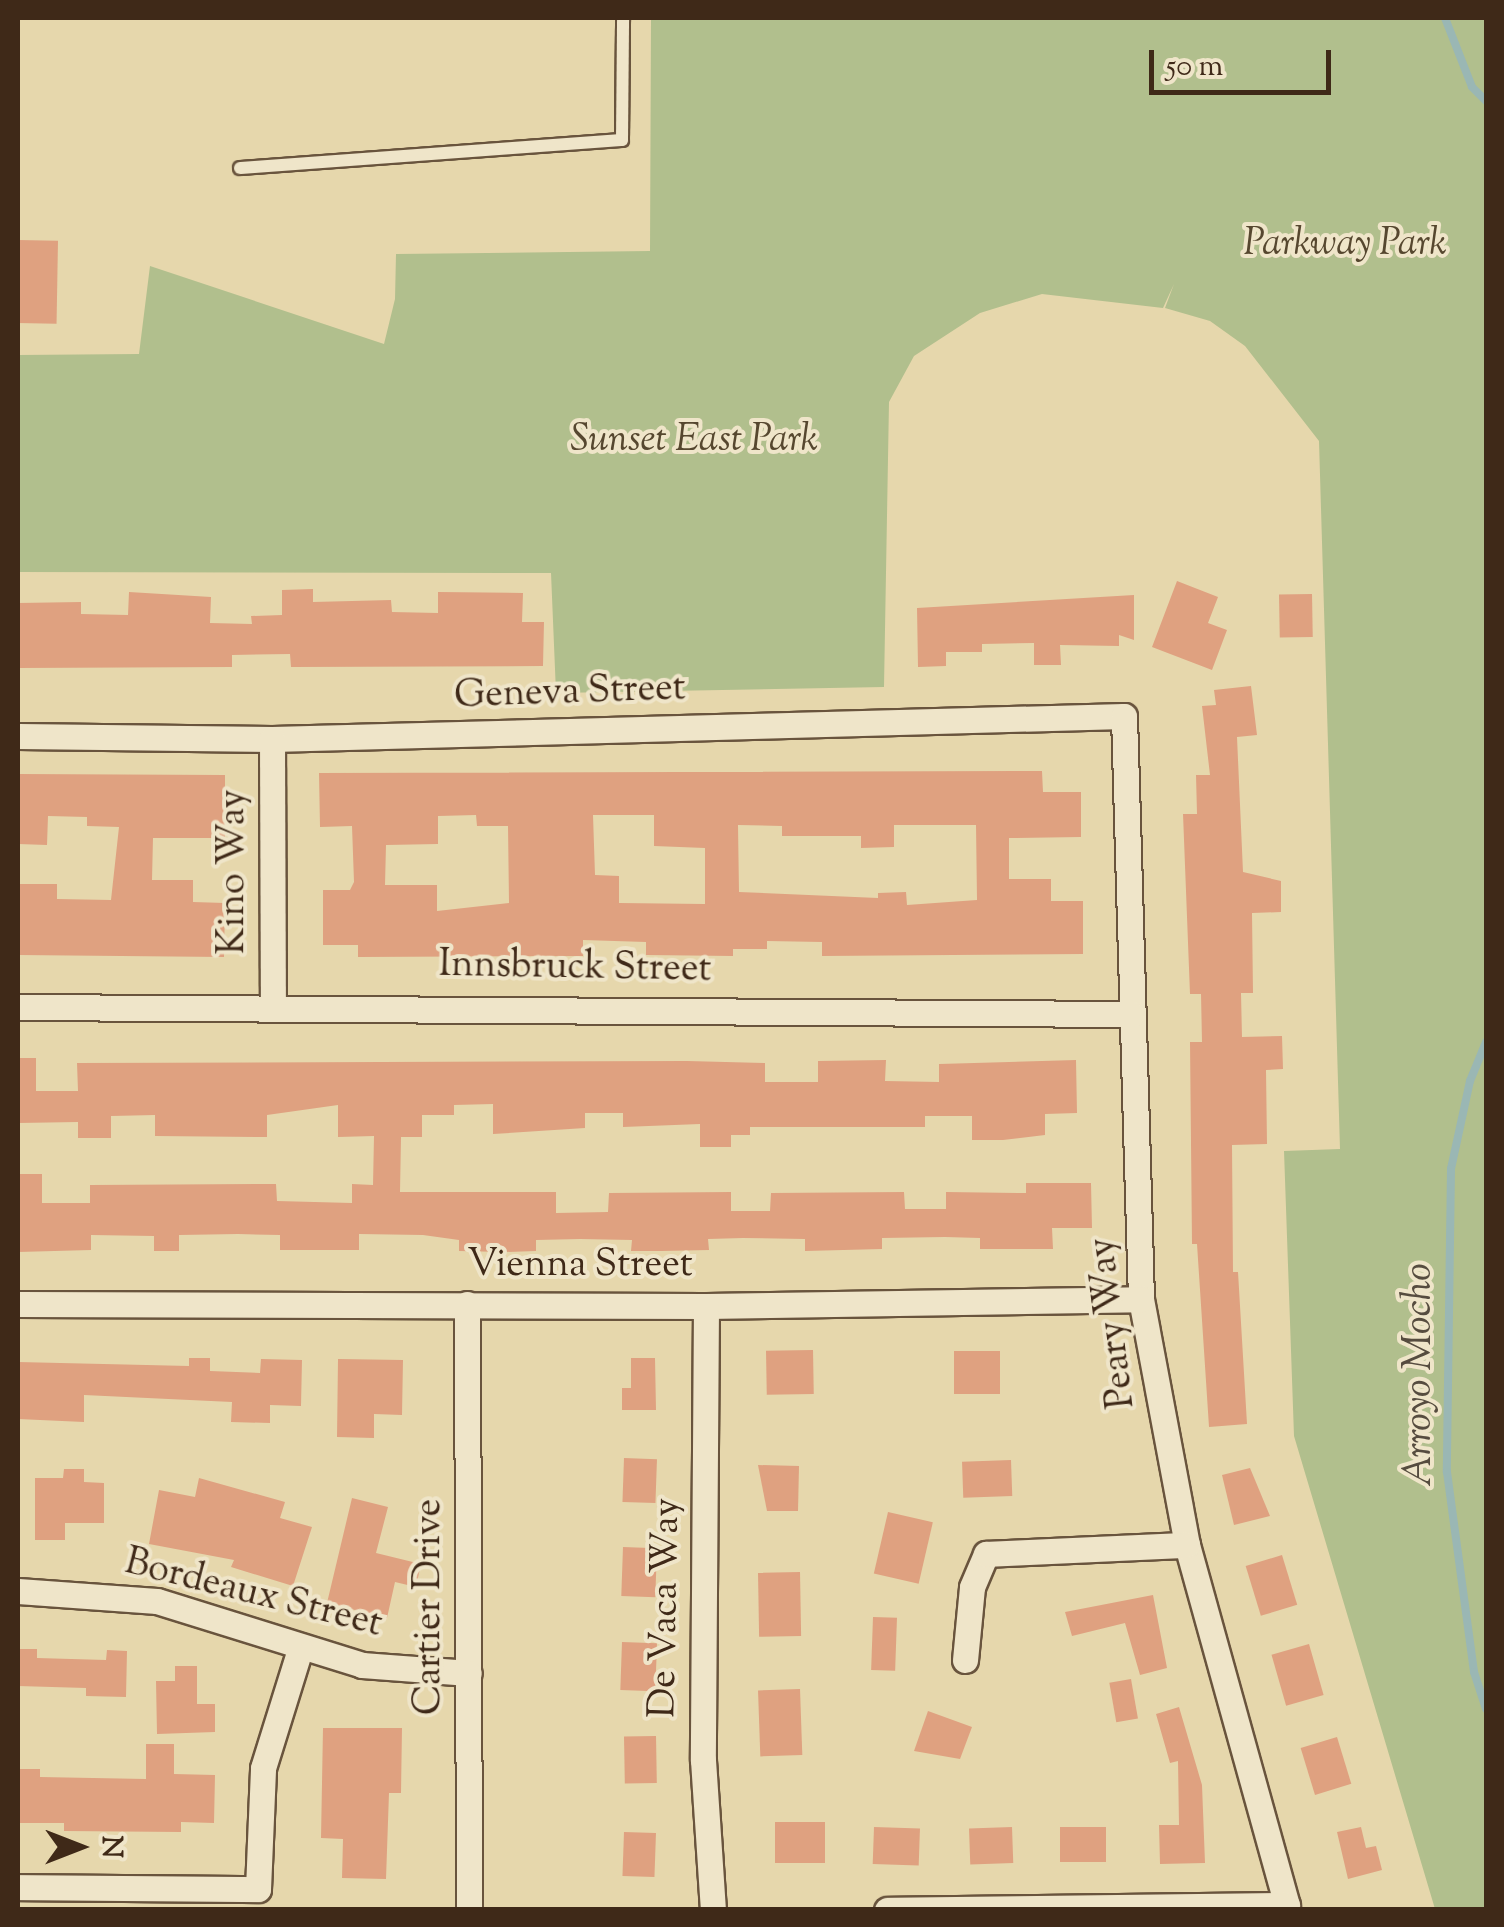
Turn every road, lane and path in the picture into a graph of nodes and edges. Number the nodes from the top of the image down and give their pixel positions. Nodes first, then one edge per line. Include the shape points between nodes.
1 (622, 18) edge
2 (240, 168) dead end
3 (1124, 716) joint
4 (18, 736) edge
5 (272, 740) junction
6 (273, 1004) junction
7 (18, 1007) edge
8 (1132, 1014) junction
9 (1141, 1299) junction
10 (18, 1304) edge
11 (468, 1304) junction
12 (706, 1306) junction
13 (1187, 1545) junction
14 (18, 1592) edge
15 (300, 1649) junction
16 (965, 1660) dead end
17 (470, 1673) junction
18 (18, 1888) edge
19 (470, 1910) edge
20 (712, 1910) edge
21 (887, 1910) edge

1 - 2 lane via 622,140
3 - 5 street, Geneva Street
3 - 8 street, Peary Way
4 - 5 street, Geneva Street
5 - 6 street, Kino Way
6 - 7 street, Innsbruck Street
6 - 8 street, Innsbruck Street
8 - 9 street, Peary Way
9 - 12 street, Vienna Street
9 - 13 street, Peary Way
10 - 11 street, Vienna Street
11 - 12 street, Vienna Street
11 - 17 street, Cartier Drive
12 - 20 street, De Vaca Way via 702,1760
13 - 16 street via 986,1554 972,1586
13 - 21 street, Peary Way via 1288,1905
14 - 15 street, Bordeaux Street via 156,1601
15 - 17 street, Bordeaux Street via 362,1666
15 - 18 street via 264,1768 258,1889
17 - 19 street, Cartier Drive

